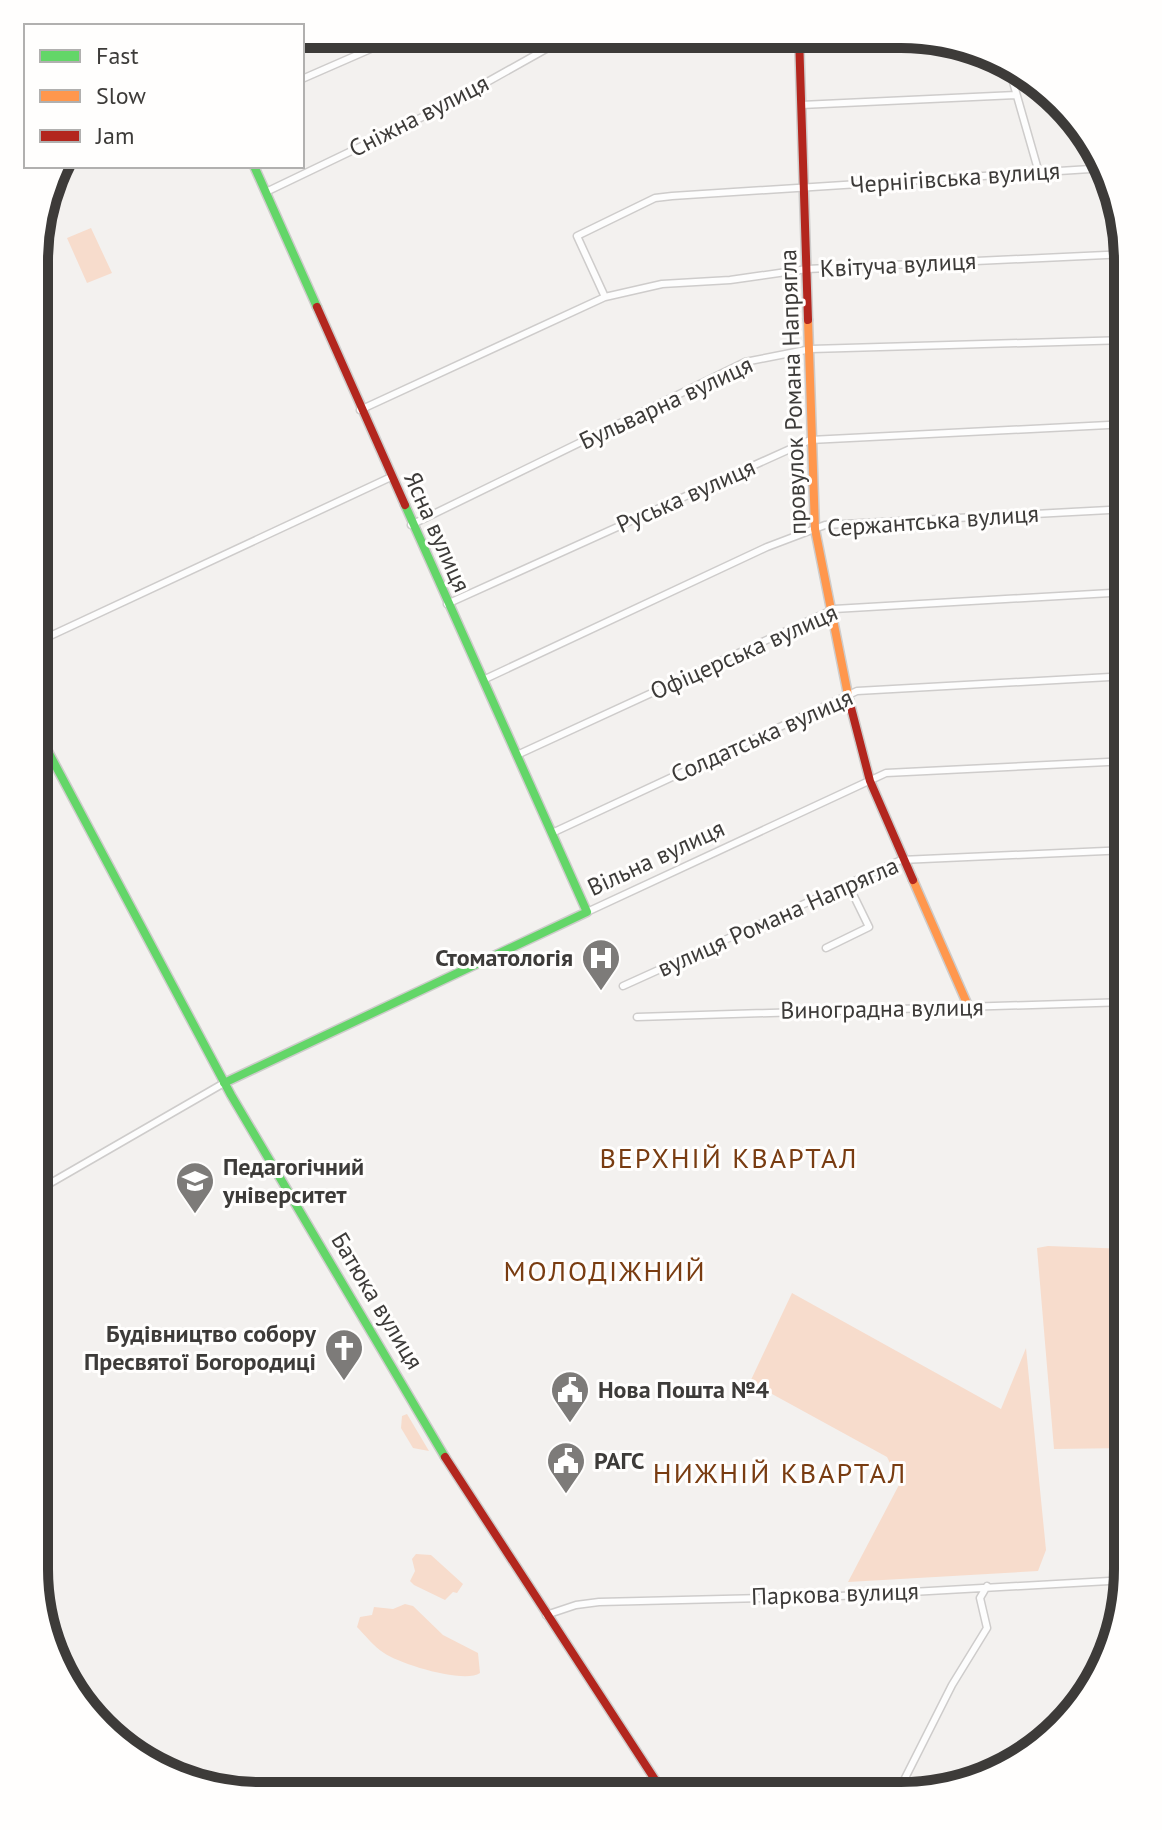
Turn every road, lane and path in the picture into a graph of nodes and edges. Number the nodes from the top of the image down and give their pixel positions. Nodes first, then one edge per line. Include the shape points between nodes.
1 (373, 48) edge
2 (548, 48) edge
3 (799, 48) edge
4 (304, 78) edge
5 (1012, 80) edge
6 (1016, 95) junction
7 (801, 105) junction
8 (255, 168) edge
9 (1092, 169) edge
10 (1039, 173) junction
11 (805, 188) junction
12 (266, 192) junction
13 (1114, 255) edge
14 (807, 269) junction
15 (605, 297) junction
16 (1114, 340) edge
17 (811, 349) junction
18 (360, 410) junction
19 (1114, 425) edge
20 (810, 440) junction
21 (391, 477) junction
22 (1114, 510) edge
23 (411, 525) junction
24 (815, 529) junction
25 (1114, 593) edge
26 (447, 604) junction
27 (834, 609) junction
28 (48, 637) edge
29 (1114, 677) edge
30 (483, 680) junction
31 (848, 696) junction
32 (48, 751) edge
33 (517, 755) junction
34 (1114, 762) edge
35 (870, 781) junction
36 (552, 833) junction
37 (1114, 851) edge
38 (901, 860) junction
39 (848, 884) junction
40 (587, 912) junction
41 (826, 948) dead end
42 (623, 986) dead end
43 (1114, 1003) edge
44 (969, 1008) junction
45 (637, 1017) dead end
46 (224, 1083) junction
47 (48, 1185) edge
48 (1114, 1581) edge
49 (987, 1586) junction
50 (544, 1616) junction
51 (656, 1782) edge
52 (903, 1782) edge

1 - 4 street
2 - 12 street, Сніжна вулиця via 439,109
3 - 7 street, провулок Романа Напрягла
5 - 6 street
6 - 7 street
6 - 10 street
7 - 11 street, провулок Романа Напрягла
8 - 12 street, Ясна вулиця
9 - 10 street, Чернігівська вулиця
10 - 11 street, Чернігівська вулиця
11 - 14 street, провулок Романа Напрягла
11 - 15 street, Чернігівська вулиця via 655,198 577,236
12 - 18 street, Ясна вулиця
13 - 14 street, Квітуча вулиця
14 - 15 street, Квітуча вулиця via 662,284
14 - 17 street, провулок Романа Напрягла
15 - 18 street, Квітуча вулиця
16 - 17 street, Бульварна вулиця
17 - 20 street, провулок Романа Напрягла
17 - 23 street, Бульварна вулиця via 745,362
18 - 21 street, Ясна вулиця
19 - 20 street, Руська вулиця
20 - 24 street, провулок Романа Напрягла
20 - 26 street, Руська вулиця
21 - 23 street, Ясна вулиця
21 - 28 street
22 - 24 street, Сержантська вулиця
23 - 26 street, Ясна вулиця
24 - 27 street, провулок Романа Напрягла
24 - 30 street, Сержантська вулиця
25 - 27 street, Офіцерська вулиця
26 - 30 street, Ясна вулиця
27 - 31 street, провулок Романа Напрягла
27 - 33 street, Офіцерська вулиця
29 - 31 street, Солдатська вулиця via 857,691
30 - 33 street, Ясна вулиця
31 - 35 street, провулок Романа Напрягла
31 - 36 street, Солдатська вулиця
32 - 46 street, Батюка вулиця
33 - 36 street, Ясна вулиця
34 - 35 street, Вільна вулиця via 886,773
35 - 38 street, провулок Романа Напрягла
35 - 40 street, Вільна вулиця
36 - 40 street, Ясна вулиця
37 - 38 street, вулиця Романа Напрягла
38 - 39 street, вулиця Романа Напрягла
38 - 44 street, провулок Романа Напрягла
39 - 41 street via 869,927
39 - 42 street, вулиця Романа Напрягла
40 - 46 street, Вільна вулиця
43 - 44 street, Виноградна вулиця
44 - 45 street, Виноградна вулиця
46 - 47 street
46 - 50 street, Батюка вулиця
48 - 49 street, Паркова вулиця
49 - 50 street, Паркова вулиця via 599,1602
49 - 52 street via 980,1598 987,1628
50 - 51 street, Батюка вулиця

